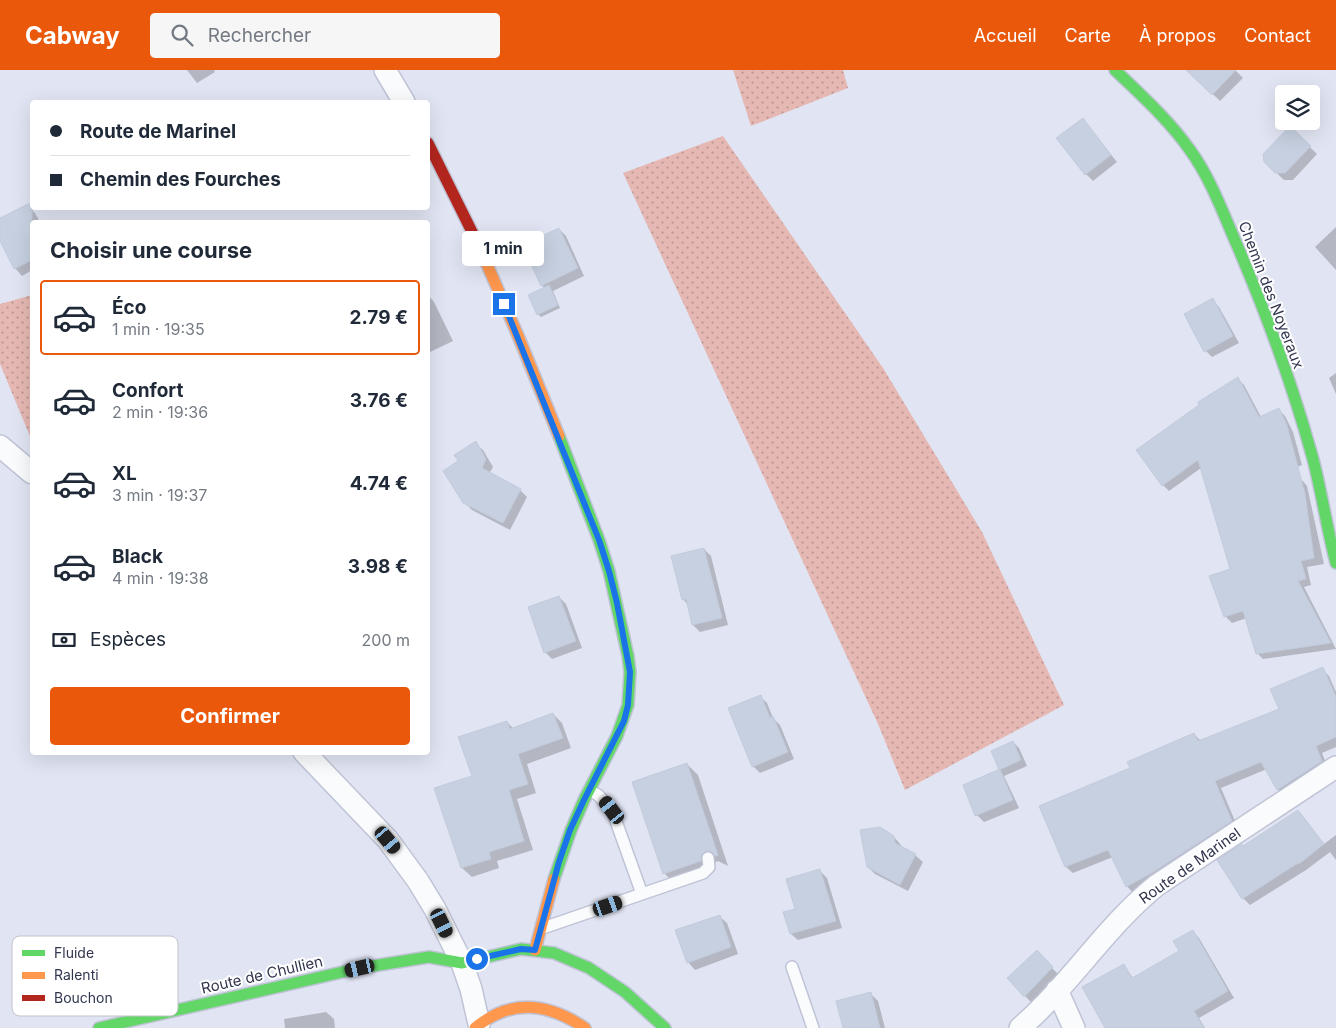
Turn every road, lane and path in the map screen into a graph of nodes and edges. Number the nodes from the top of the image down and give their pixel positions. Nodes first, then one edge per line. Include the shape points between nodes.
1 (385, 70) edge
2 (1115, 70) edge
3 (403, 100) edge
4 (430, 147) edge
5 (0, 446) edge
6 (30, 471) edge
7 (1336, 563) edge
8 (307, 755) edge
9 (1336, 767) edge
10 (589, 790) junction
11 (708, 858) dead end
12 (642, 894) junction
13 (541, 928) junction
14 (535, 950) junction
15 (462, 963) junction
16 (792, 967) dead end
17 (1057, 990) junction
18 (178, 1009) edge
19 (150, 1016) edge
20 (477, 1026) edge
21 (99, 1028) edge
22 (585, 1028) edge
23 (665, 1028) edge
24 (813, 1028) edge
25 (1020, 1028) edge
26 (1074, 1028) edge

1 - 3 street
2 - 7 street, Chemin des Noyeraux via 1179,135 1215,196 1243,259 1298,407
4 - 10 street via 512,320 587,508 611,579 628,656 630,689 624,721
5 - 6 street
8 - 15 street via 404,860 435,909
9 - 17 street, Route de Marinel via 1143,896
10 - 12 lane via 612,810
10 - 13 street via 570,830
11 - 12 lane via 707,871
12 - 13 lane
13 - 14 street
14 - 15 street via 514,950
14 - 23 street via 589,968 625,992
15 - 18 street, Route de Chullien via 429,957 390,962
15 - 20 street via 471,989
16 - 24 lane
17 - 25 street, Route de Marinel
17 - 26 street
19 - 21 street, Route de Chullien
20 - 22 street via 508,1009 540,1008 556,1011

